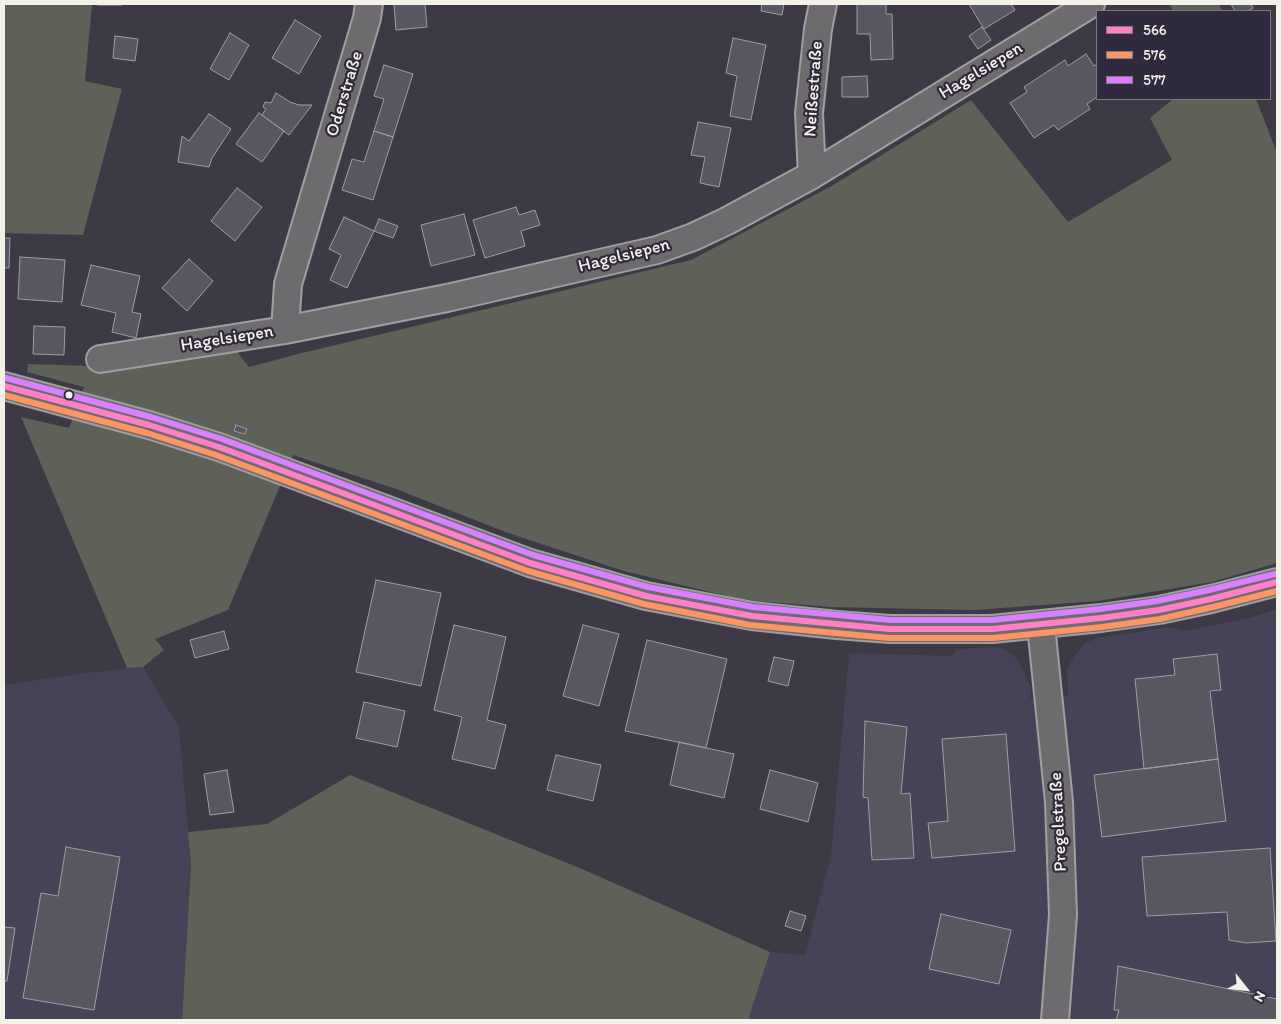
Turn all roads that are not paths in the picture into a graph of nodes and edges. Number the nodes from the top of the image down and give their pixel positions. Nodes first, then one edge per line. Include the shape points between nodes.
1 (369, 4) edge
2 (824, 4) edge
3 (1092, 4) edge
4 (812, 175) junction
5 (285, 330) junction
6 (100, 359) dead end
7 (4, 386) edge
8 (1277, 582) edge
9 (1041, 624) junction
10 (1055, 1020) edge

1 - 5 street, Oderstraße via 288,284
2 - 4 street, Neißestraße via 809,113
3 - 4 street, Hagelsiepen
4 - 5 street, Hagelsiepen via 727,221 658,250 447,298
5 - 6 street, Hagelsiepen
7 - 9 street via 210,444 530,563 646,596 752,616 837,625 941,630
8 - 9 street via 1159,610
9 - 10 street, Pregelstraße via 1059,802 1064,915

